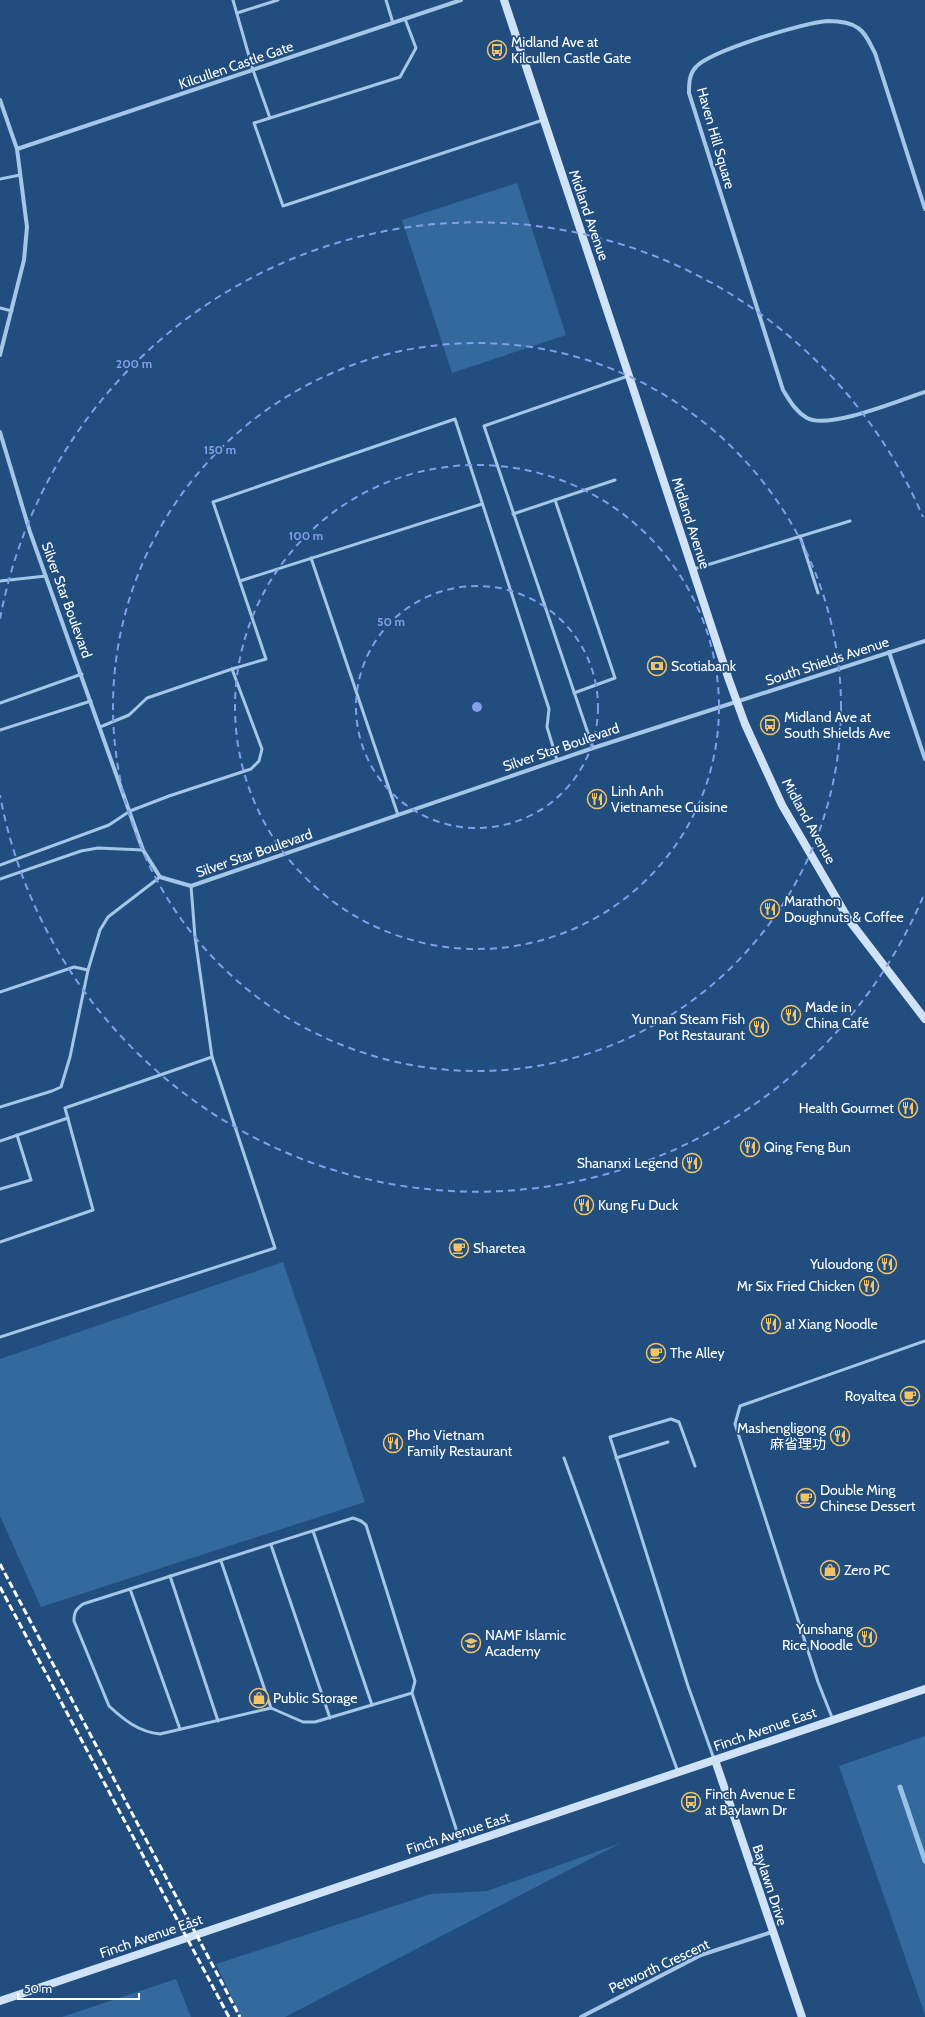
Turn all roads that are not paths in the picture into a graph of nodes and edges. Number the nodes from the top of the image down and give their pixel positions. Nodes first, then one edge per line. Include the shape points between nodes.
1 (233, 0) edge
2 (278, 0) edge
3 (386, 0) edge
4 (461, 0) edge
5 (504, 0) edge
6 (237, 13) junction
7 (405, 20) junction
8 (393, 24) junction
9 (253, 70) junction
10 (0, 100) edge
11 (270, 118) junction
12 (543, 120) junction
13 (17, 149) junction
14 (20, 175) junction
15 (0, 179) edge
16 (925, 209) edge
17 (0, 308) edge
18 (12, 311) junction
19 (0, 355) edge
20 (629, 376) junction
21 (925, 392) edge
22 (0, 432) edge
23 (615, 480) dead end
24 (555, 500) junction
25 (482, 504) junction
26 (513, 514) junction
27 (850, 521) dead end
28 (800, 536) junction
29 (311, 558) junction
30 (692, 570) junction
31 (46, 576) junction
32 (0, 581) edge
33 (240, 581) junction
34 (818, 593) dead end
35 (925, 641) edge
36 (889, 652) junction
37 (232, 669) junction
38 (82, 674) junction
39 (574, 693) junction
40 (91, 701) junction
41 (737, 702) junction
42 (0, 703) edge
43 (100, 727) junction
44 (0, 730) edge
45 (593, 748) junction
46 (925, 759) edge
47 (557, 760) junction
48 (130, 811) junction
49 (398, 815) junction
50 (143, 850) junction
51 (0, 865) edge
52 (160, 877) junction
53 (0, 879) edge
54 (191, 886) junction
55 (88, 970) junction
56 (0, 992) edge
57 (925, 1019) edge
58 (212, 1057) junction
59 (0, 1107) edge
60 (68, 1118) junction
61 (17, 1135) junction
62 (0, 1141) edge
63 (0, 1189) edge
64 (0, 1242) edge
65 (0, 1337) edge
66 (925, 1341) edge
67 (668, 1442) dead end
68 (564, 1458) dead end
69 (616, 1458) junction
70 (695, 1466) dead end
71 (313, 1531) junction
72 (270, 1545) junction
73 (221, 1561) junction
74 (170, 1576) junction
75 (130, 1589) junction
76 (925, 1689) edge
77 (412, 1693) junction
78 (372, 1705) junction
79 (270, 1708) junction
80 (330, 1718) junction
81 (833, 1720) junction
82 (218, 1721) junction
83 (180, 1730) junction
84 (715, 1760) junction
85 (678, 1773) junction
86 (462, 1846) junction
87 (772, 1932) junction
88 (0, 2001) edge
89 (581, 2017) edge
90 (802, 2017) edge

1 - 6 lane
2 - 6 lane
3 - 8 lane
4 - 7 street, Kilcullen Castle Gate
5 - 12 main road, Midland Avenue
6 - 9 lane
7 - 8 street, Kilcullen Castle Gate
7 - 11 lane via 416,48 400,77
8 - 9 street, Kilcullen Castle Gate
9 - 11 lane
9 - 13 street, Kilcullen Castle Gate
10 - 13 street
11 - 12 lane via 254,123 283,206
12 - 20 main road, Midland Avenue
13 - 14 street
14 - 15 lane
14 - 18 street via 27,227 24,260
16 - 21 street, Haven Hill Square via 875,53 858,28 840,21 814,23 733,47 710,56 695,67 690,79 689,93 783,390 794,408 808,418 823,421 845,418
17 - 18 lane
18 - 19 street
20 - 26 lane via 484,426
20 - 30 main road, Midland Avenue
22 - 31 street, Silver Star Boulevard
23 - 24 lane
24 - 26 lane
24 - 39 lane via 615,678
25 - 29 lane
25 - 33 lane via 455,419 213,502
25 - 47 lane via 549,709 547,727
26 - 39 lane
27 - 28 lane
28 - 30 lane
28 - 34 lane
29 - 33 lane
29 - 49 lane
30 - 41 main road, Midland Avenue
31 - 32 lane
31 - 38 street, Silver Star Boulevard
33 - 37 lane via 266,659
35 - 36 street, South Shields Avenue
36 - 41 street, South Shields Avenue
36 - 46 street
37 - 43 lane via 147,698 128,715
37 - 48 lane via 262,749 259,761 251,769
38 - 40 street, Silver Star Boulevard
38 - 42 lane
39 - 45 lane
40 - 43 street, Silver Star Boulevard
40 - 44 lane
41 - 45 street, Silver Star Boulevard
41 - 57 main road, Midland Avenue via 782,805 849,920
43 - 48 street, Silver Star Boulevard
45 - 47 street, Silver Star Boulevard
47 - 49 street, Silver Star Boulevard
48 - 50 street, Silver Star Boulevard
48 - 51 lane via 109,825
49 - 54 street, Silver Star Boulevard
50 - 52 street, Silver Star Boulevard
50 - 53 lane via 92,849
52 - 54 street, Silver Star Boulevard
52 - 55 lane via 108,917 100,930
54 - 58 lane via 195,937
55 - 56 lane via 74,967
55 - 59 lane via 70,1058 61,1087
58 - 60 lane via 65,1108
58 - 65 lane via 275,1248
60 - 61 lane
60 - 64 lane via 93,1210
61 - 62 lane
61 - 63 lane via 31,1180
66 - 81 lane via 740,1406 735,1424 818,1682
67 - 69 lane
68 - 85 lane
69 - 70 lane via 610,1437 671,1419 679,1422
69 - 84 lane via 688,1686
71 - 72 lane
71 - 77 lane via 353,1518 366,1525 415,1681
71 - 78 lane
72 - 73 lane
72 - 80 lane
73 - 74 lane
73 - 79 lane
74 - 75 lane
74 - 82 lane
75 - 83 lane
75 - 83 lane via 83,1604 74,1614 74,1621 109,1706 142,1731 160,1734
76 - 81 main road, Finch Avenue East
77 - 78 lane
77 - 86 lane
78 - 80 lane
79 - 80 lane via 302,1722
79 - 82 lane
81 - 84 main road, Finch Avenue East
82 - 83 lane
84 - 85 main road, Finch Avenue East
84 - 87 main road, Baylawn Drive
85 - 86 main road, Finch Avenue East
86 - 88 main road, Finch Avenue East
87 - 89 street, Petworth Crescent via 701,1955
87 - 90 main road, Baylawn Drive

